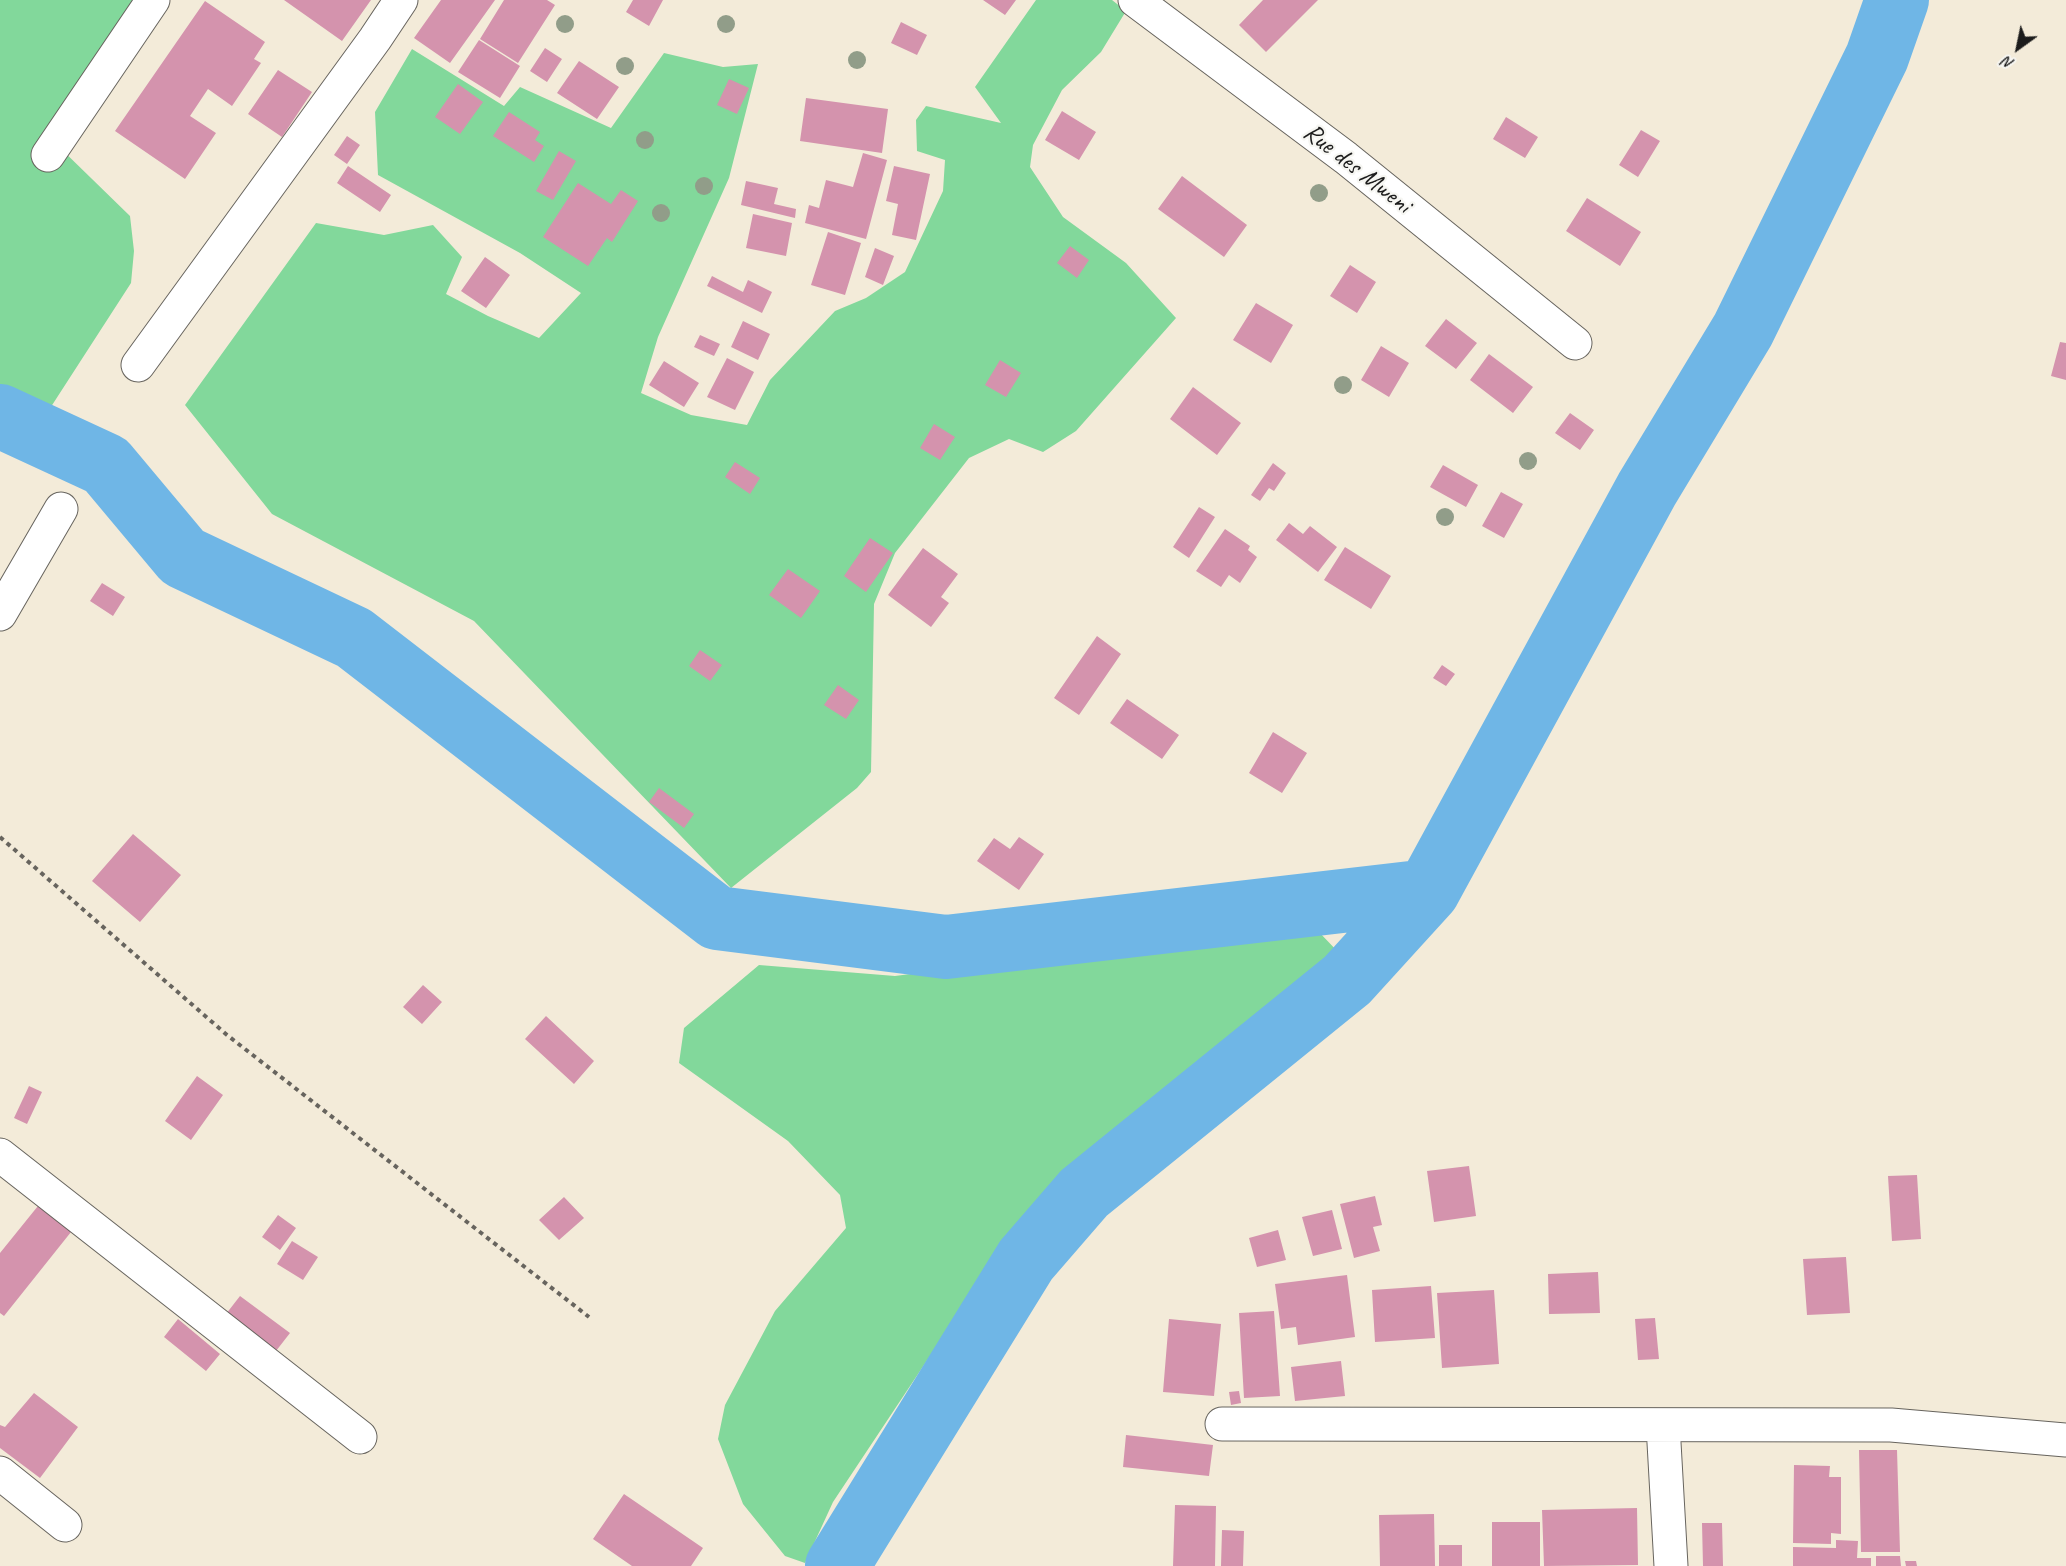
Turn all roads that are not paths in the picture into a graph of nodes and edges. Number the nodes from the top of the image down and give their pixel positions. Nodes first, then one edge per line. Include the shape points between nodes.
1 (153, 0) edge
2 (401, 0) edge
3 (1135, 0) edge
4 (48, 155) dead end
5 (1575, 343) dead end
6 (138, 365) dead end
7 (61, 509) dead end
8 (0, 614) edge
9 (0, 1155) edge
10 (1222, 1424) dead end
11 (1662, 1425) junction
12 (360, 1437) dead end
13 (2066, 1440) edge
14 (0, 1473) edge
15 (65, 1525) dead end
16 (1671, 1566) edge

1 - 4 street
2 - 6 street
3 - 5 street, Rue des Mweni via 1346,158
7 - 8 street
9 - 12 street
10 - 11 street
11 - 13 street via 1891,1425
11 - 16 street
14 - 15 street

